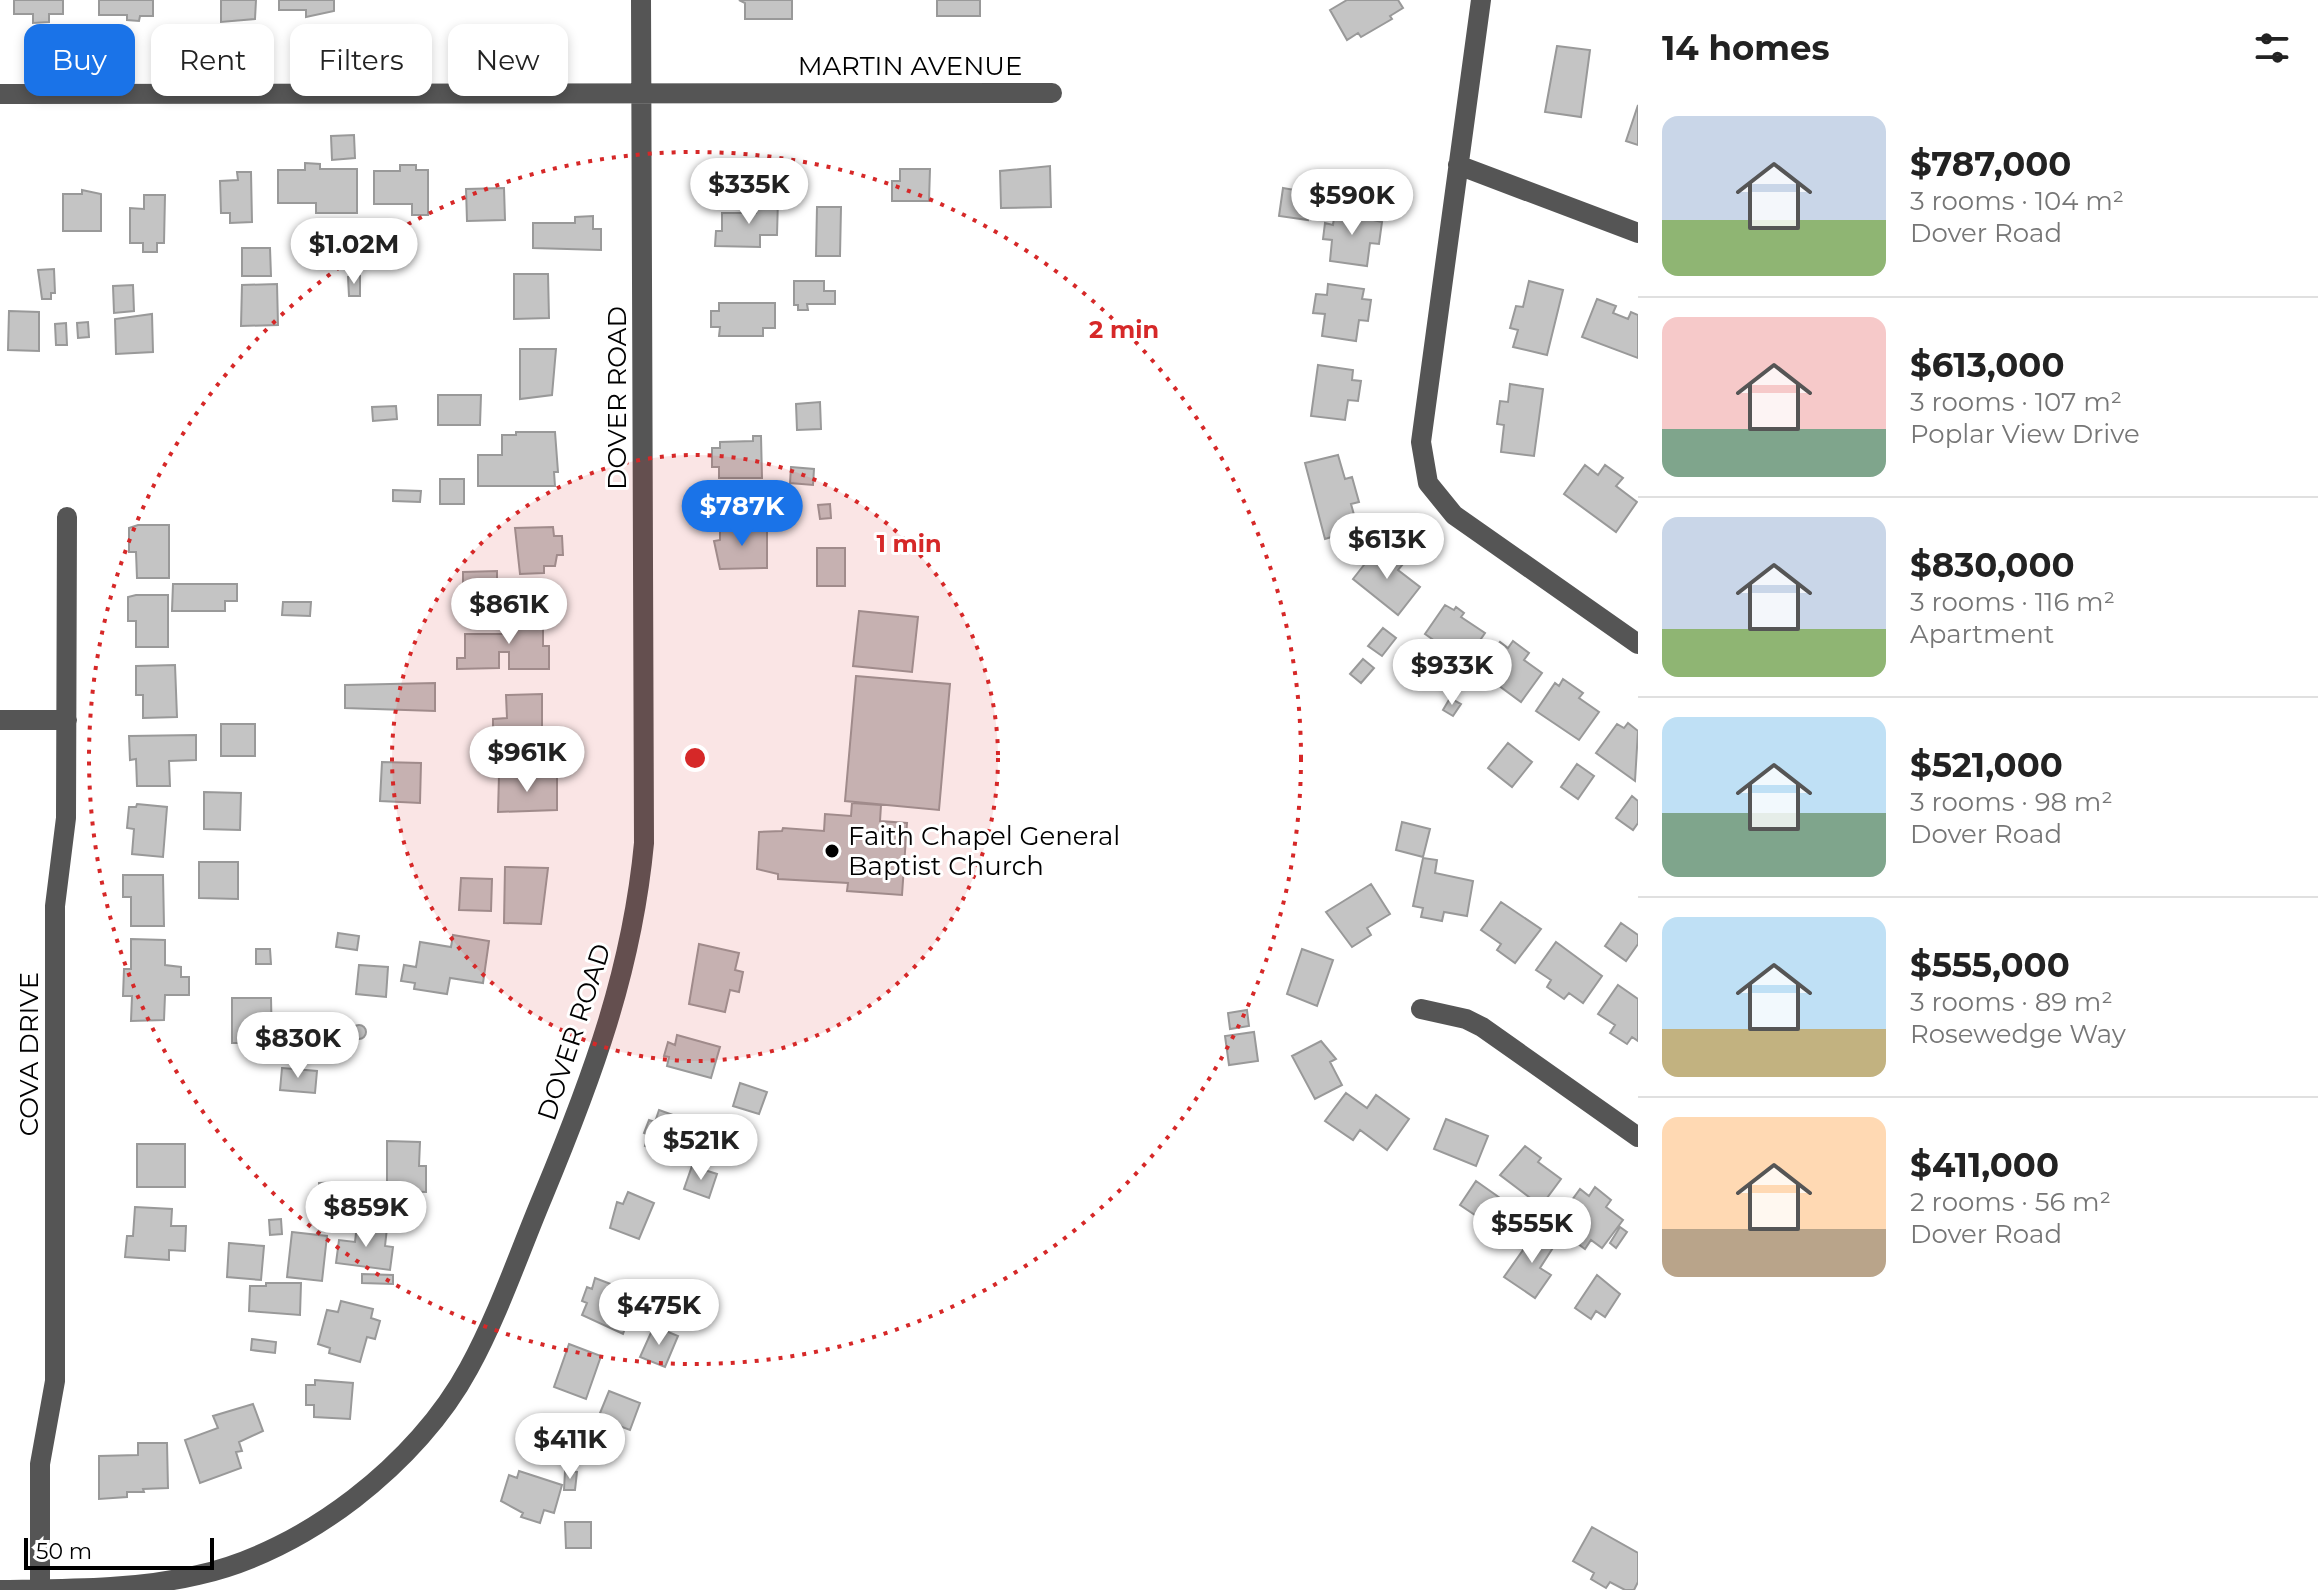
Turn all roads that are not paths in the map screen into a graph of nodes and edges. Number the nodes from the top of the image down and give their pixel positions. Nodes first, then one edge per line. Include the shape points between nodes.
1 (641, 0) edge
2 (1481, 0) edge
3 (642, 91) junction
4 (1052, 93) dead end
5 (0, 94) edge
6 (1458, 165) junction
7 (1638, 233) edge
8 (67, 517) dead end
9 (1638, 644) edge
10 (0, 720) edge
11 (67, 720) junction
12 (1421, 1009) dead end
13 (1638, 1137) edge
14 (40, 1589) edge
15 (0, 1590) edge

1 - 3 street, DOVER ROAD
2 - 6 street
3 - 4 street, MARTIN AVENUE
3 - 5 street, MARTIN AVENUE
3 - 14 street, DOVER ROAD via 644,843 625,969 568,1135 468,1369 433,1422 378,1479 319,1523 249,1559 168,1581
6 - 7 street
6 - 9 street via 1421,442 1428,483 1454,515
8 - 11 street, COVA DRIVE
10 - 11 street
11 - 14 street, COVA DRIVE via 66,818 55,906 55,1381 40,1464
12 - 13 street via 1482,1027
14 - 15 street, DOVER ROAD

